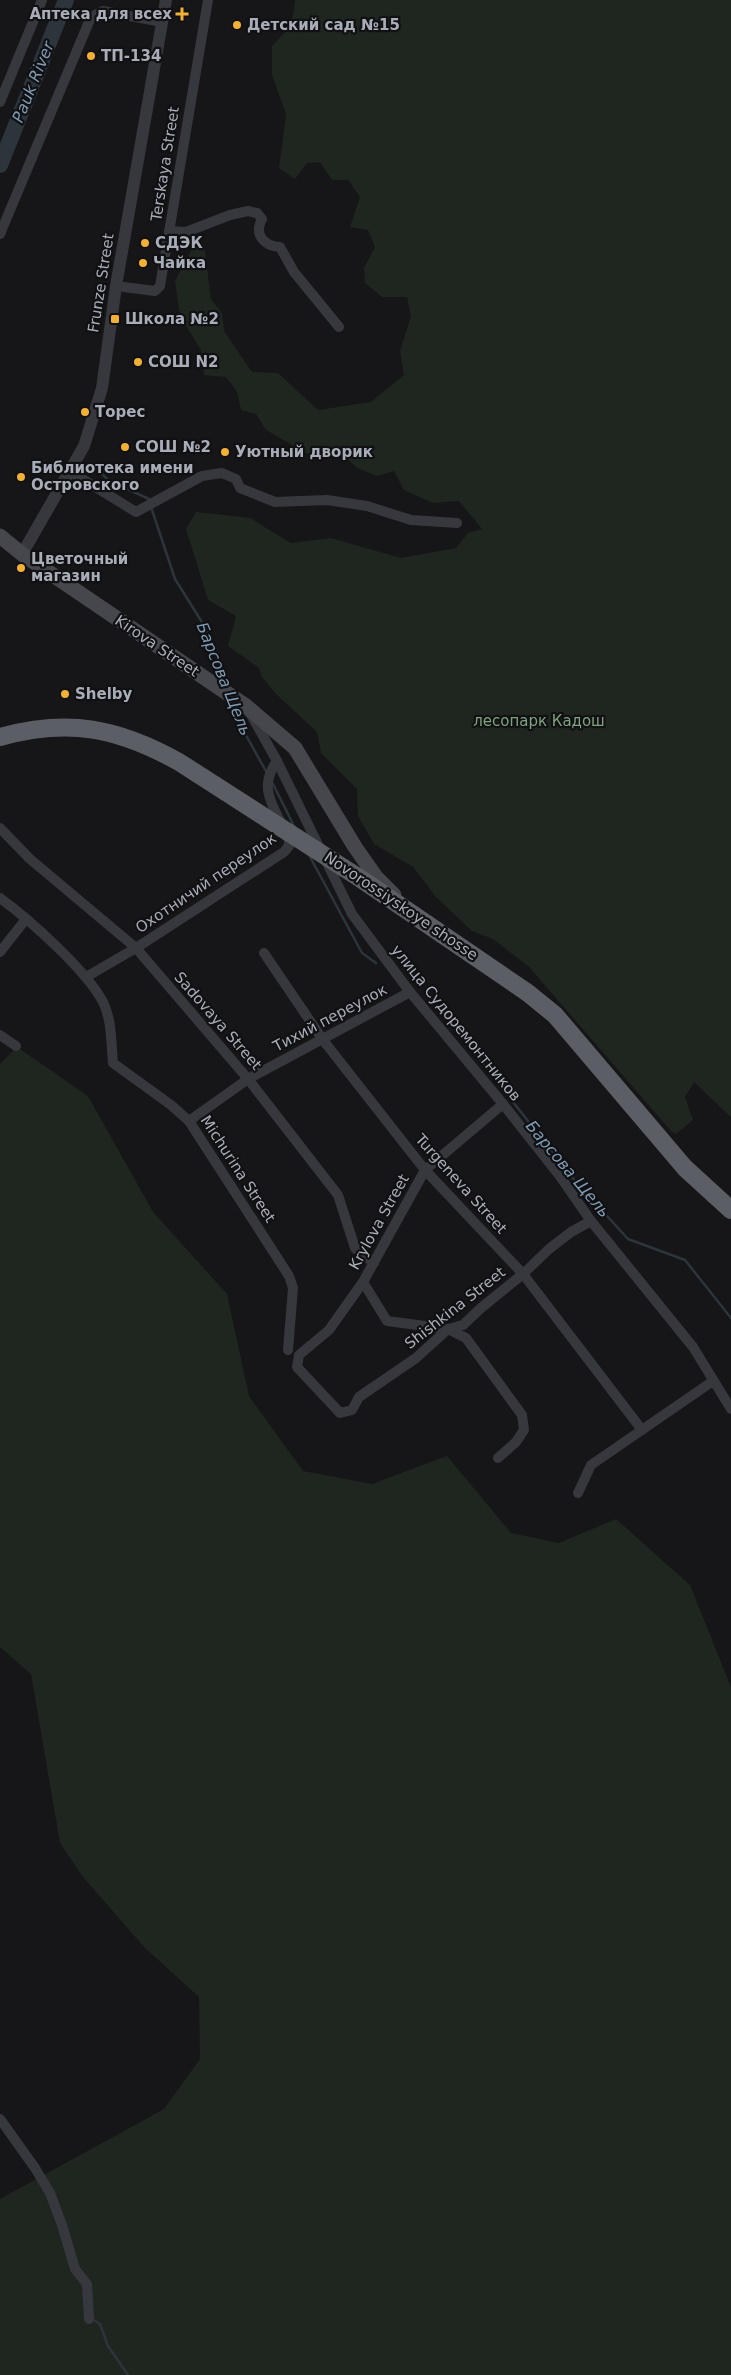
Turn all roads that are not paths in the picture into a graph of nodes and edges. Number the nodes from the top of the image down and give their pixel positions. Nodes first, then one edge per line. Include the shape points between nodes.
1 (42, 0) edge
2 (166, 0) edge
3 (208, 0) edge
4 (162, 22) junction
5 (0, 102) edge
6 (169, 232) junction
7 (0, 234) edge
8 (116, 286) junction
9 (339, 327) dead end
10 (71, 472) junction
11 (457, 523) dead end
12 (0, 536) edge
13 (22, 554) junction
14 (243, 704) junction
15 (0, 737) edge
16 (277, 761) junction
17 (0, 828) edge
18 (0, 898) edge
19 (409, 910) junction
20 (26, 919) junction
21 (136, 948) junction
22 (0, 952) edge
23 (264, 953) dead end
24 (86, 977) junction
25 (410, 992) junction
26 (0, 1035) edge
27 (322, 1040) junction
28 (16, 1046) dead end
29 (248, 1078) junction
30 (503, 1104) junction
31 (189, 1121) junction
32 (425, 1170) junction
33 (731, 1210) edge
34 (591, 1221) junction
35 (374, 1263) junction
36 (523, 1274) junction
37 (363, 1282) junction
38 (448, 1329) junction
39 (288, 1350) dead end
40 (297, 1367) joint
41 (713, 1381) junction
42 (731, 1409) edge
43 (642, 1430) junction
44 (498, 1458) dead end
45 (578, 1493) dead end
46 (0, 2119) edge
47 (89, 2318) dead end

1 - 5 street
2 - 4 street, Frunze Street
3 - 6 street, Terskaya Street
4 - 7 street via 103,11 91,17
4 - 8 street, Frunze Street
6 - 8 street, Terskaya Street via 160,286 155,291
6 - 9 street via 186,232 248,210 257,213 262,219 257,228 259,237 271,247 280,247 294,272
8 - 10 street, Frunze Street via 102,388 88,436
10 - 11 street via 136,512 202,476 222,473 236,478 240,488 275,502 327,500 367,506 411,520
10 - 13 street, Frunze Street
12 - 13 main road, Kirova Street
13 - 14 main road, Kirova Street
14 - 16 street, улица Судоремонтников
14 - 19 main road, Kirova Street via 295,748 354,847 376,877
15 - 19 highway, Novorossiyskoye shosse via 28,729 85,728 120,735 151,747
16 - 21 street, Охотничий переулок via 266,785 289,846
16 - 25 street, улица Судоремонтников via 352,914
17 - 21 street, Sadovaya Street via 30,859
18 - 20 street, Michurina Street
19 - 33 highway, Novorossiyskoye shosse via 555,1015 685,1168
20 - 22 street
20 - 24 street, Michurina Street
21 - 24 street, Охотничий переулок
21 - 29 street, Sadovaya Street
23 - 27 street, Turgeneva Street
24 - 31 street, Michurina Street via 103,1002 110,1025 113,1062
25 - 27 street, Тихий переулок
25 - 30 street, улица Судоремонтников
26 - 28 street
27 - 29 street, Тихий переулок
27 - 32 street, Turgeneva Street
29 - 31 street, Тихий переулок
29 - 35 street, Sadovaya Street via 338,1195 355,1248
30 - 32 street, Krylova Street
30 - 34 street, улица Судоремонтников
31 - 39 street, Michurina Street via 289,1276 293,1288
32 - 35 street, Krylova Street
32 - 36 street, Turgeneva Street
34 - 36 street, Shishkina Street via 549,1249
34 - 41 street, улица Судоремонтников via 693,1348
35 - 37 street, Krylova Street
36 - 38 street, Shishkina Street via 463,1325
36 - 43 street, Turgeneva Street
37 - 38 street via 386,1321
37 - 40 street, Krylova Street via 329,1330 299,1355
38 - 40 street, Shishkina Street via 416,1358 359,1397 352,1410 340,1413
38 - 44 street via 466,1338 522,1415 524,1430
41 - 42 street, улица Судоремонтников
41 - 43 street
43 - 45 street via 591,1465
46 - 47 street via 50,2193 76,2270 87,2284

